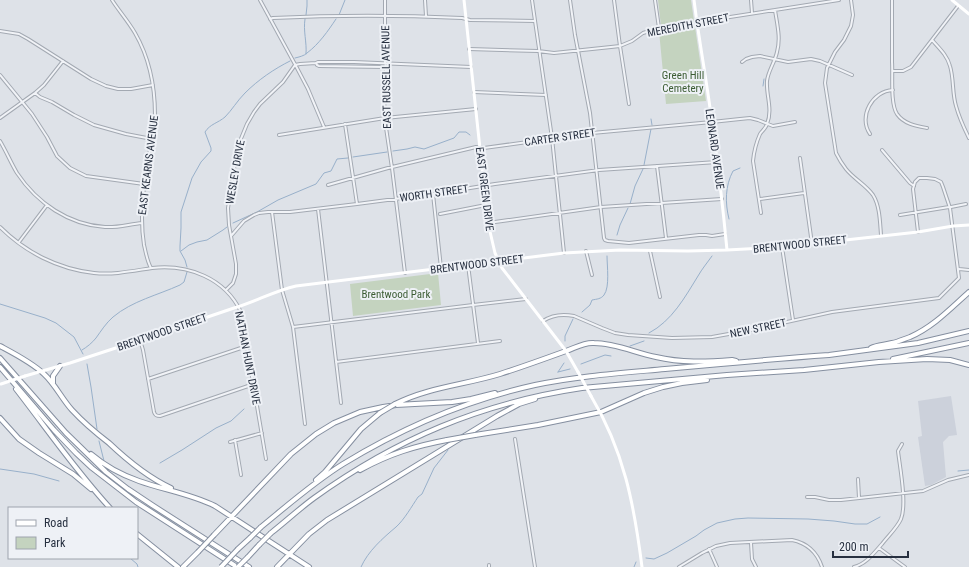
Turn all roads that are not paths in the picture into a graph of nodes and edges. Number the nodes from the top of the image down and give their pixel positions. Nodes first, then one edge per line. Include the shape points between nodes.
1 (116, 0) edge
2 (260, 0) edge
3 (385, 0) edge
4 (425, 0) edge
5 (464, 0) edge
6 (532, 0) edge
7 (570, 0) edge
8 (614, 0) edge
9 (655, 0) edge
10 (694, 0) edge
11 (751, 0) edge
12 (839, 0) edge
13 (851, 0) edge
14 (892, 0) edge
15 (949, 0) edge
16 (952, 0) edge
17 (112, 1) edge
18 (958, 6) junction
19 (775, 10) junction
20 (752, 13) junction
21 (969, 14) edge
22 (386, 16) junction
23 (426, 16) junction
24 (270, 19) junction
25 (466, 19) junction
26 (535, 21) junction
27 (696, 23) junction
28 (659, 28) junction
29 (0, 31) edge
30 (932, 40) junction
31 (620, 46) junction
32 (469, 48) junction
33 (578, 51) junction
34 (540, 52) junction
35 (63, 60) junction
36 (774, 60) junction
37 (742, 62) dead end
38 (385, 63) junction
39 (316, 64) junction
40 (295, 65) junction
41 (829, 65) junction
42 (385, 67) junction
43 (471, 67) junction
44 (892, 71) junction
45 (0, 75) edge
46 (852, 75) dead end
47 (154, 85) junction
48 (893, 90) junction
49 (474, 92) junction
50 (35, 93) junction
51 (546, 95) junction
52 (22, 103) junction
53 (629, 104) dead end
54 (476, 109) junction
55 (0, 118) edge
56 (385, 118) junction
57 (712, 122) junction
58 (795, 122) dead end
59 (345, 124) junction
60 (767, 124) junction
61 (324, 127) junction
62 (927, 128) dead end
63 (592, 132) junction
64 (278, 134) dead end
65 (870, 134) dead end
66 (552, 138) junction
67 (969, 138) edge
68 (152, 139) junction
69 (0, 140) edge
70 (480, 147) junction
71 (882, 150) dead end
72 (800, 158) dead end
73 (717, 162) junction
74 (657, 166) junction
75 (392, 168) junction
76 (597, 170) junction
77 (556, 175) junction
78 (353, 178) junction
79 (144, 184) junction
80 (328, 185) dead end
81 (484, 186) junction
82 (914, 186) junction
83 (804, 193) junction
84 (433, 194) junction
85 (396, 199) junction
86 (722, 199) junction
87 (759, 199) junction
88 (662, 203) junction
89 (357, 204) junction
90 (966, 204) dead end
91 (47, 205) junction
92 (486, 205) junction
93 (949, 207) junction
94 (318, 208) junction
95 (601, 208) junction
96 (272, 212) junction
97 (916, 212) junction
98 (560, 213) junction
99 (761, 213) dead end
100 (440, 214) dead end
101 (900, 215) dead end
102 (142, 223) junction
103 (488, 223) junction
104 (969, 224) edge
105 (0, 226) edge
106 (953, 226) junction
107 (918, 232) junction
108 (725, 234) junction
109 (881, 235) junction
110 (231, 236) junction
111 (666, 238) junction
112 (18, 243) junction
113 (812, 244) junction
114 (782, 247) junction
115 (727, 250) junction
116 (650, 251) junction
117 (586, 252) junction
118 (564, 253) junction
119 (498, 261) junction
120 (468, 265) junction
121 (152, 268) junction
122 (441, 268) junction
123 (959, 269) junction
124 (969, 270) edge
125 (405, 273) junction
126 (592, 275) dead end
127 (326, 283) junction
128 (226, 290) junction
129 (282, 290) junction
130 (969, 292) edge
131 (660, 297) dead end
132 (526, 300) junction
133 (473, 305) junction
134 (239, 306) junction
135 (793, 320) junction
136 (543, 321) junction
137 (332, 322) junction
138 (292, 327) junction
139 (969, 331) edge
140 (140, 340) junction
141 (500, 341) dead end
142 (969, 343) edge
143 (478, 344) junction
144 (0, 346) edge
145 (247, 346) junction
146 (868, 350) junction
147 (566, 351) junction
148 (0, 358) edge
149 (336, 362) junction
150 (742, 362) junction
151 (879, 362) junction
152 (969, 365) edge
153 (60, 366) junction
154 (0, 367) edge
155 (41, 371) junction
156 (727, 375) junction
157 (7, 376) junction
158 (148, 379) junction
159 (0, 384) edge
160 (254, 384) junction
161 (535, 385) junction
162 (54, 386) junction
163 (563, 391) junction
164 (341, 403) dead end
165 (601, 412) junction
166 (0, 418) edge
167 (305, 424) dead end
168 (262, 433) junction
169 (515, 439) dead end
170 (235, 440) junction
171 (74, 441) junction
172 (230, 442) dead end
173 (902, 444) dead end
174 (266, 459) dead end
175 (241, 475) dead end
176 (969, 475) edge
177 (858, 479) dead end
178 (339, 481) junction
179 (186, 494) junction
180 (300, 494) junction
181 (903, 494) junction
182 (807, 497) dead end
183 (859, 498) junction
184 (103, 500) junction
185 (109, 507) edge
186 (232, 517) junction
187 (138, 535) edge
188 (751, 542) junction
189 (879, 548) junction
190 (709, 549) junction
191 (289, 555) junction
192 (178, 567) edge
193 (183, 567) edge
194 (222, 567) edge
195 (238, 567) edge
196 (249, 567) edge
197 (277, 567) edge
198 (309, 567) edge
199 (535, 567) edge
200 (642, 567) edge
201 (679, 567) edge
202 (717, 567) edge
203 (756, 567) edge
204 (822, 567) edge
205 (854, 567) edge
206 (905, 567) edge

1 - 17 street
2 - 24 street
3 - 22 street, EAST RUSSELL AVENUE
4 - 23 street
5 - 25 main road, EAST GREEN DRIVE
6 - 26 street
7 - 33 street
8 - 31 street
9 - 28 street
10 - 27 main road, LEONARD AVENUE
11 - 20 street
12 - 19 street, MEREDITH STREET
13 - 41 street via 851,26
14 - 44 street
15 - 18 main road
16 - 18 main road
17 - 47 street, EAST KEARNS AVENUE via 142,46
18 - 21 main road
18 - 30 street
19 - 20 street, MEREDITH STREET
19 - 36 street via 779,42
20 - 27 street, MEREDITH STREET
22 - 23 street
22 - 24 street
22 - 38 street, EAST RUSSELL AVENUE
23 - 25 street
24 - 40 street
25 - 26 street
25 - 32 main road, EAST GREEN DRIVE
26 - 34 street
27 - 28 street, MEREDITH STREET
27 - 57 main road, LEONARD AVENUE
28 - 31 street, MEREDITH STREET via 642,33
29 - 35 street via 28,38
30 - 44 street via 911,67 903,71
30 - 67 street via 948,62 955,106
31 - 33 street, MEREDITH STREET
31 - 53 street
32 - 34 street, MEREDITH STREET
32 - 43 main road, EAST GREEN DRIVE
33 - 34 street, MEREDITH STREET
33 - 63 street via 588,97
34 - 51 street
35 - 47 street via 91,79 112,88 131,89
35 - 50 street
36 - 37 street via 752,56
36 - 41 street via 788,62 811,59
36 - 60 street via 767,79 770,105
38 - 39 street
38 - 42 street, EAST RUSSELL AVENUE
38 - 43 street
39 - 40 street
39 - 42 street
40 - 61 street
40 - 110 street, WESLEY DRIVE via 283,82 260,104 241,136 229,201
41 - 46 street
41 - 109 street via 825,83 836,153 846,170 874,197
42 - 56 street, EAST RUSSELL AVENUE
43 - 49 main road, EAST GREEN DRIVE
44 - 48 street
45 - 52 street
47 - 68 street, EAST KEARNS AVENUE via 155,115
48 - 62 street via 894,106 900,117 906,122
48 - 65 street via 878,94 867,110 865,122
49 - 51 street
49 - 54 main road, EAST GREEN DRIVE
50 - 52 street
50 - 68 street via 94,125
51 - 66 street
52 - 55 street
52 - 79 street via 42,129 57,156 70,168 86,176
54 - 56 street
54 - 70 main road, EAST GREEN DRIVE
56 - 59 street
56 - 75 street, EAST RUSSELL AVENUE
57 - 60 street, CARTER STREET via 750,118
57 - 63 street, CARTER STREET
57 - 73 main road, LEONARD AVENUE
58 - 60 street, CARTER STREET via 773,126
59 - 61 street
59 - 78 street
60 - 87 street via 757,142 753,161
61 - 64 street
63 - 66 street, CARTER STREET
63 - 76 street
66 - 70 street, CARTER STREET
66 - 77 street
68 - 79 street, EAST KEARNS AVENUE
69 - 91 street via 22,180
70 - 75 street, CARTER STREET
70 - 81 main road, EAST GREEN DRIVE
71 - 82 street
72 - 83 street
73 - 74 street, WORTH STREET
73 - 86 main road, LEONARD AVENUE
74 - 76 street, WORTH STREET
74 - 88 street
75 - 78 street, CARTER STREET
75 - 85 street, EAST RUSSELL AVENUE
76 - 77 street, WORTH STREET
76 - 95 street
77 - 81 street, WORTH STREET
77 - 98 street
78 - 80 street, CARTER STREET
78 - 89 street
79 - 102 street, EAST KEARNS AVENUE
81 - 84 street, WORTH STREET
81 - 92 main road, EAST GREEN DRIVE
82 - 93 street via 919,178 935,179 943,187
82 - 97 street
83 - 87 street
83 - 113 street
84 - 85 street, WORTH STREET
84 - 122 street
85 - 89 street, WORTH STREET
85 - 125 street, EAST RUSSELL AVENUE
86 - 88 street
86 - 108 main road, LEONARD AVENUE
87 - 99 street
88 - 95 street
88 - 111 street
89 - 94 street, WORTH STREET
90 - 93 street
91 - 102 street via 64,216 96,226
91 - 112 street
92 - 100 street
92 - 103 main road, EAST GREEN DRIVE
93 - 97 street
93 - 106 street
94 - 96 street, WORTH STREET
94 - 127 street
95 - 98 street
95 - 111 street via 605,240 629,243
96 - 110 street, WORTH STREET via 250,217
96 - 129 street
97 - 101 street
97 - 107 street
98 - 103 street
98 - 118 street
102 - 121 street, EAST KEARNS AVENUE via 146,251
103 - 119 main road, EAST GREEN DRIVE
104 - 106 main road, BRENTWOOD STREET
105 - 112 street, NATHAN HUNT DRIVE
106 - 107 main road, BRENTWOOD STREET
106 - 123 street
107 - 109 main road, BRENTWOOD STREET
108 - 111 street
108 - 115 main road, LEONARD AVENUE
109 - 113 main road, BRENTWOOD STREET
110 - 128 street, WESLEY DRIVE via 236,274 233,283
112 - 121 street, NATHAN HUNT DRIVE via 52,262 79,271 117,273
113 - 114 main road, BRENTWOOD STREET
114 - 115 main road, BRENTWOOD STREET
114 - 135 street
115 - 116 main road, BRENTWOOD STREET
116 - 117 main road, BRENTWOOD STREET
116 - 131 street
117 - 118 main road, BRENTWOOD STREET
117 - 126 street
118 - 119 main road, BRENTWOOD STREET
119 - 120 main road, BRENTWOOD STREET
119 - 132 main road, EAST GREEN DRIVE
120 - 122 main road, BRENTWOOD STREET
120 - 133 street
121 - 128 street, NATHAN HUNT DRIVE via 191,270
122 - 125 main road, BRENTWOOD STREET
123 - 124 street
123 - 135 street, NEW STREET via 959,278 939,298 832,312
125 - 127 main road, BRENTWOOD STREET
127 - 129 main road, BRENTWOOD STREET
127 - 137 street
128 - 134 street, NATHAN HUNT DRIVE
129 - 134 main road, BRENTWOOD STREET
129 - 138 street
130 - 146 highway via 925,329 902,340
132 - 133 street
132 - 136 main road, EAST GREEN DRIVE
133 - 137 street
133 - 143 street
134 - 140 main road, BRENTWOOD STREET
134 - 145 street, NATHAN HUNT DRIVE
135 - 136 street, NEW STREET via 726,335 691,338 642,337 615,333 568,314
136 - 147 main road, EAST GREEN DRIVE
137 - 138 street
137 - 149 street
138 - 167 street
139 - 146 highway via 918,343
140 - 153 main road, BRENTWOOD STREET
140 - 158 street
141 - 143 street
142 - 151 highway
143 - 149 street
144 - 155 highway via 24,358
145 - 158 street
145 - 160 street, NATHAN HUNT DRIVE
146 - 150 highway
147 - 150 highway via 583,344 598,343 667,359
147 - 165 main road, EAST GREEN DRIVE, bridge
147 - 180 highway, bridge via 489,377 428,391 395,404 361,429 326,472
148 - 171 highway
149 - 164 street
150 - 161 highway via 603,375
151 - 152 highway via 927,359 950,360
151 - 156 highway
153 - 155 main road, BRENTWOOD STREET
153 - 162 highway via 53,376
154 - 157 highway
155 - 159 main road, BRENTWOOD STREET, bridge
155 - 162 highway
156 - 163 highway
156 - 165 highway via 718,379 663,387
157 - 184 highway via 71,462
157 - 195 highway via 54,430 92,468 136,502
158 - 160 street via 154,412 160,416
160 - 168 street, NATHAN HUNT DRIVE
161 - 180 highway via 446,412 409,429 343,464
161 - 186 highway via 462,400 383,407 343,419 316,434 295,451
162 - 179 highway via 80,418 134,466 154,480
163 - 178 highway via 500,405 441,426 394,448
163 - 191 highway via 519,404 486,422 327,520
165 - 178 highway, bridge via 422,445 377,461
165 - 200 main road, EAST GREEN DRIVE via 625,474
166 - 184 highway via 19,439 73,474
168 - 170 street
168 - 174 street, NATHAN HUNT DRIVE
169 - 199 street
170 - 172 street
170 - 175 street
171 - 179 highway via 99,461 125,476
171 - 196 highway via 128,489
173 - 181 street via 898,451
176 - 181 street via 948,480 923,491
177 - 183 street
178 - 195 highway, bridge via 271,533
179 - 186 highway via 215,506
180 - 194 highway, bridge via 261,527
181 - 183 street
181 - 189 street via 903,513 900,521
182 - 183 street via 829,500
184 - 185 highway
186 - 191 highway
186 - 193 highway, bridge
187 - 192 highway
188 - 190 street via 730,543
188 - 203 street via 752,559
188 - 204 street via 792,540 802,543 813,550
189 - 205 street via 867,560
189 - 206 street
190 - 201 street
190 - 202 street
191 - 197 highway
191 - 198 highway

